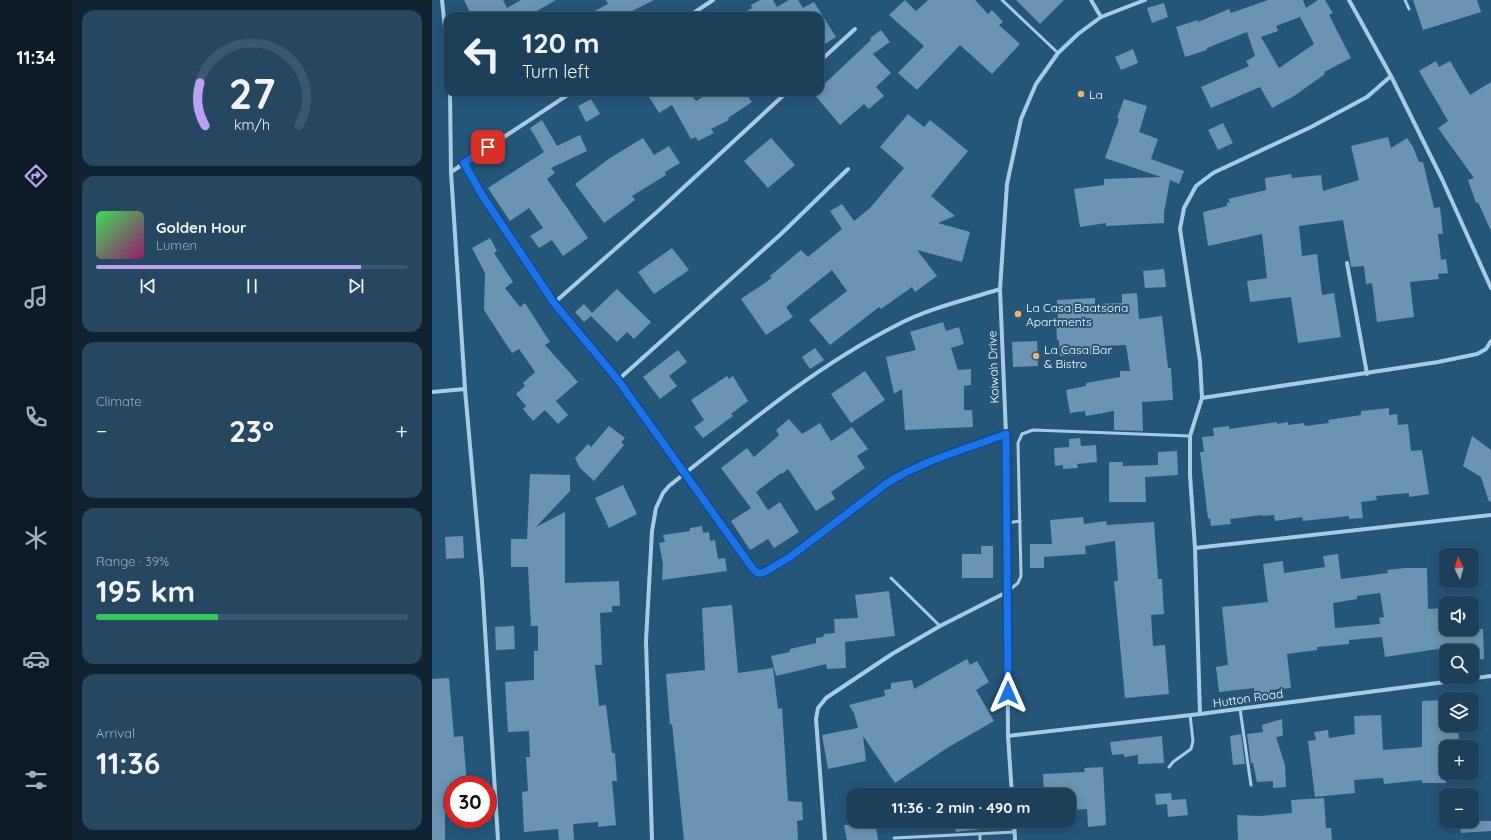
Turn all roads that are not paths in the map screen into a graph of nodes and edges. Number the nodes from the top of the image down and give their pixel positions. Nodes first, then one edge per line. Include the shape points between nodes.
1 (442, 0) edge
2 (713, 0) edge
3 (1002, 0) edge
4 (1091, 0) edge
5 (1145, 0) edge
6 (1349, 0) edge
7 (1405, 0) edge
8 (1409, 9) dead end
9 (695, 12) edge
10 (1101, 17) junction
11 (444, 19) edge
12 (855, 29) dead end
13 (1058, 53) junction
14 (824, 57) edge
15 (1391, 76) junction
16 (450, 96) edge
17 (566, 96) edge
18 (783, 96) edge
19 (464, 163) junction
20 (848, 169) dead end
21 (451, 172) junction
22 (1347, 263) dead end
23 (1491, 288) edge
24 (1000, 290) junction
25 (554, 303) junction
26 (1491, 341) edge
27 (1367, 374) junction
28 (618, 380) junction
29 (465, 389) junction
30 (432, 392) edge
31 (1202, 398) junction
32 (1006, 434) junction
33 (1190, 436) junction
34 (685, 474) junction
35 (1491, 515) edge
36 (1020, 521) junction
37 (1007, 523) junction
38 (1195, 548) junction
39 (891, 578) dead end
40 (1007, 592) junction
41 (940, 626) junction
42 (1491, 676) edge
43 (1240, 709) junction
44 (1200, 714) junction
45 (1190, 715) junction
46 (1008, 736) junction
47 (1169, 767) dead end
48 (1251, 785) dead end
49 (1012, 788) edge
50 (1015, 828) edge
51 (1015, 832) junction
52 (980, 834) junction
53 (894, 838) dead end
54 (498, 840) edge
55 (652, 840) edge
56 (825, 840) edge
57 (980, 840) edge
58 (1015, 840) edge

1 - 11 street
2 - 9 street
3 - 13 lane
4 - 10 street
5 - 10 street, Koiwah Drive
6 - 15 street
7 - 8 lane
10 - 13 street, Koiwah Drive
12 - 14 street
13 - 24 street, Koiwah Drive via 1036,84 1021,119 1007,184
15 - 23 street via 1442,179
15 - 31 street via 1367,97 1213,174 1196,186 1190,194 1180,229 1200,360
16 - 21 street
17 - 19 street
18 - 25 street
19 - 21 street
19 - 25 street via 482,195
20 - 28 street via 781,234
21 - 29 street
22 - 27 street
24 - 32 street, Koiwah Drive
24 - 34 street via 946,305 897,324 778,400
25 - 28 street
26 - 27 street via 1486,349 1477,354
27 - 31 street
28 - 34 street
29 - 30 street
29 - 54 street via 482,581
31 - 33 street
32 - 34 street via 903,473 790,557 763,573 753,569
32 - 37 street, Koiwah Drive
33 - 36 lane via 1033,430 1022,434 1018,444
33 - 38 street
34 - 55 street via 663,493 656,508 652,531 646,641
35 - 38 street
36 - 37 lane
36 - 40 lane via 1021,576 1018,583
37 - 40 street, Koiwah Drive
38 - 44 street
39 - 41 lane
40 - 41 street
40 - 46 street, Koiwah Drive
41 - 56 street via 833,693 818,708 816,718
42 - 43 street, Hutton Road
43 - 44 street, Hutton Road
43 - 48 lane
44 - 45 street, Hutton Road
45 - 46 street, Hutton Road
45 - 47 lane via 1193,741 1191,749
46 - 49 street, Koiwah Drive
50 - 51 street
51 - 52 lane
51 - 58 street
52 - 53 lane
52 - 57 lane

